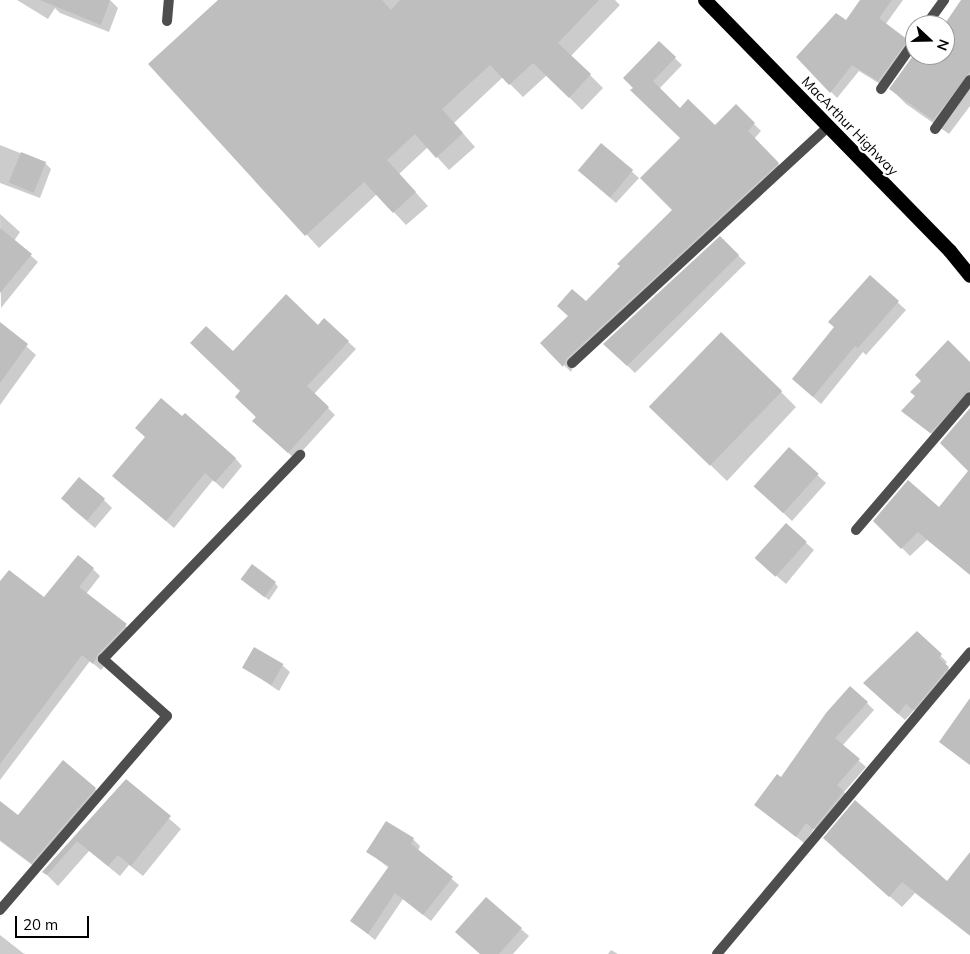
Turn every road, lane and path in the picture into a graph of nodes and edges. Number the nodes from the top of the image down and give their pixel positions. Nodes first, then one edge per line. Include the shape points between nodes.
1 (168, 0) edge
2 (705, 0) edge
3 (944, 0) edge
4 (933, 15) edge
5 (167, 21) dead end
6 (905, 55) edge
7 (970, 80) edge
8 (881, 89) dead end
9 (828, 127) junction
10 (935, 129) dead end
11 (970, 276) edge
12 (572, 363) dead end
13 (970, 397) edge
14 (300, 455) dead end
15 (856, 530) dead end
16 (970, 652) edge
17 (0, 910) edge
18 (717, 954) edge

1 - 5 street
2 - 9 highway, MacArthur Highway
3 - 4 street
6 - 8 street
7 - 10 street
9 - 11 highway, MacArthur Highway
9 - 12 street
13 - 15 street
14 - 17 street via 103,659 166,716
16 - 18 street

